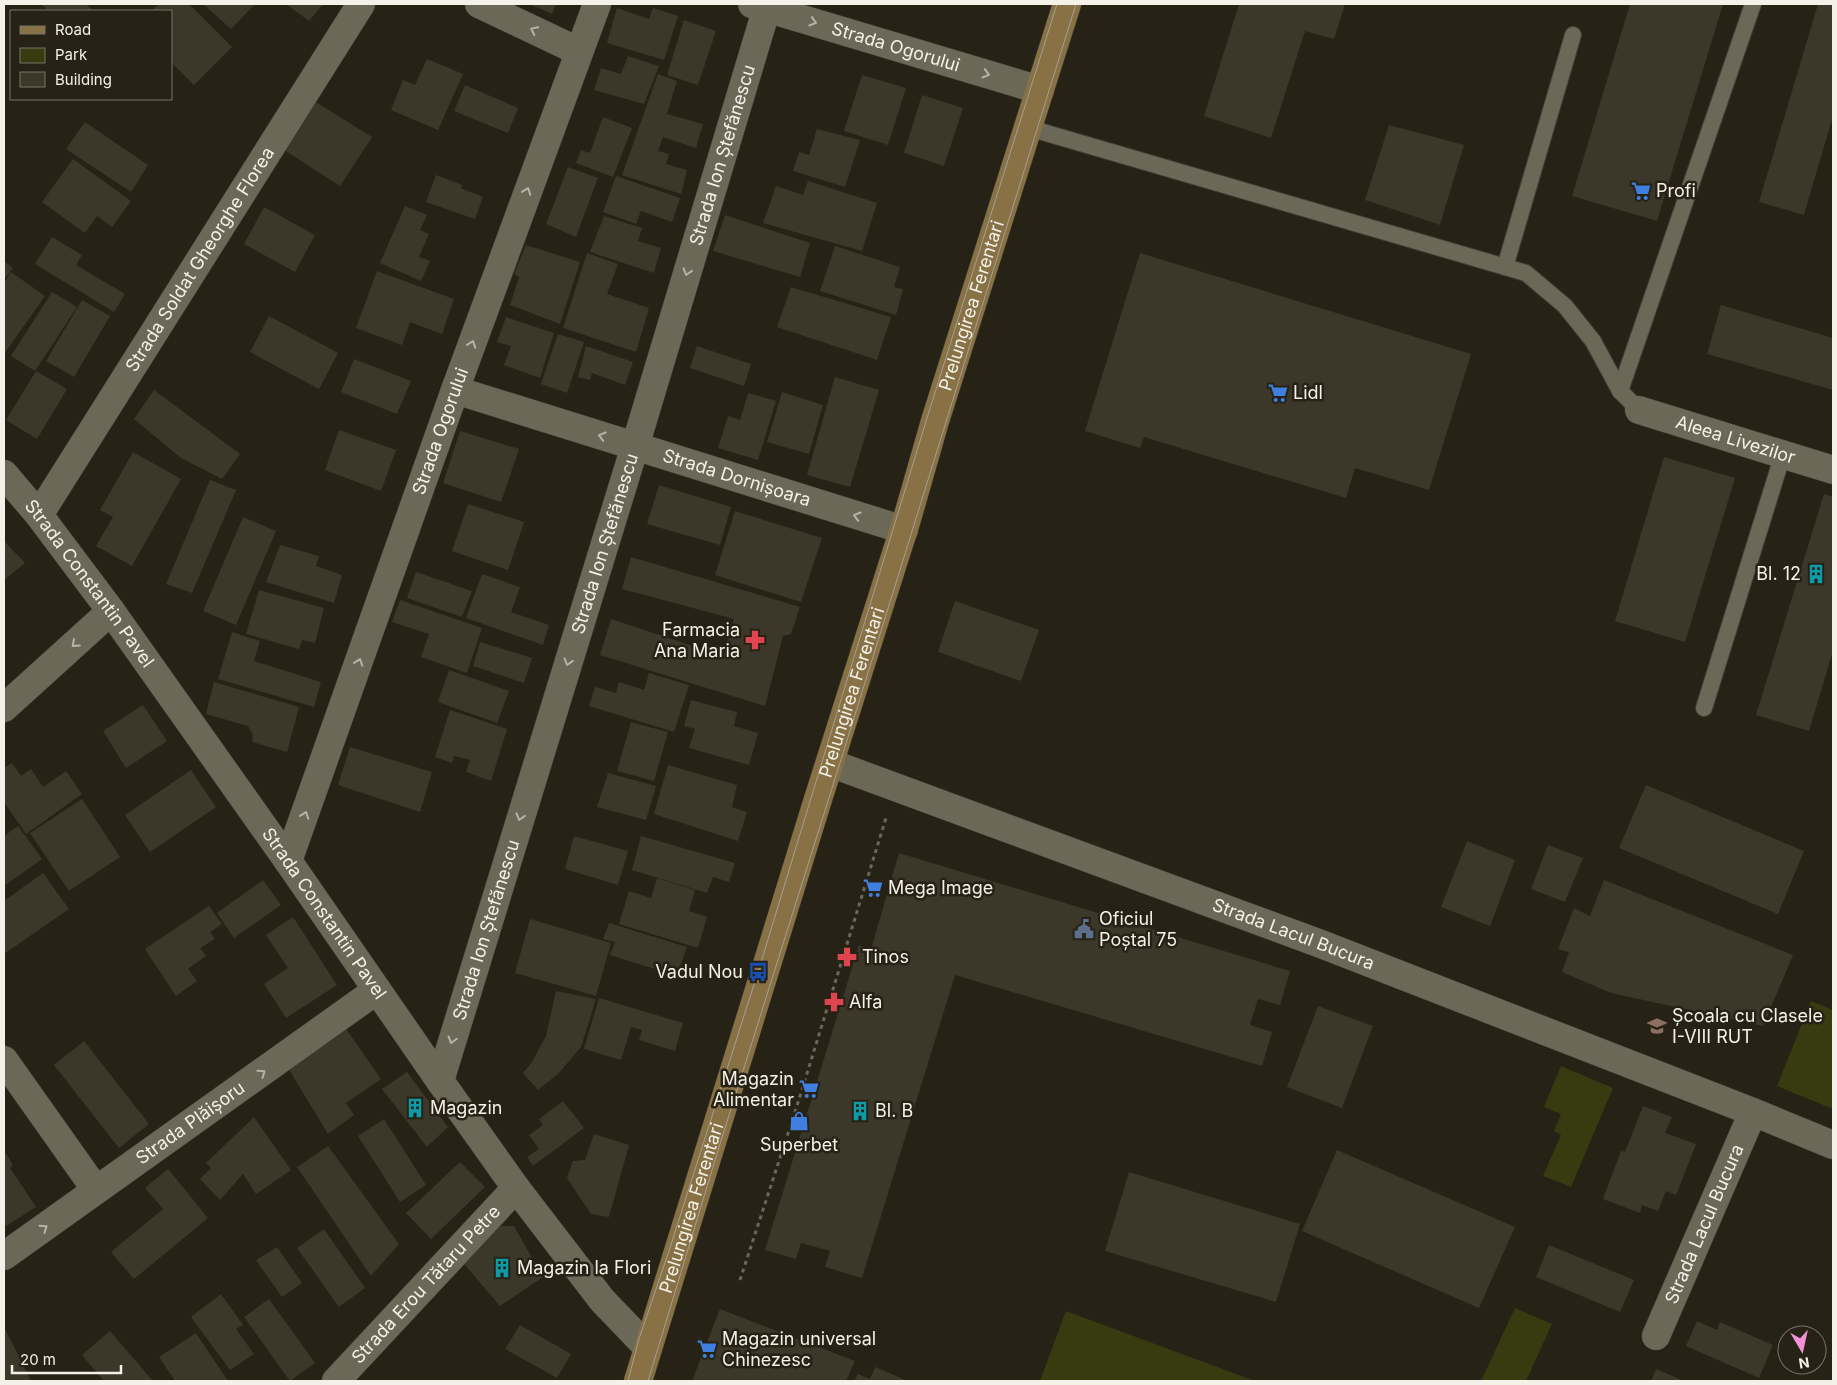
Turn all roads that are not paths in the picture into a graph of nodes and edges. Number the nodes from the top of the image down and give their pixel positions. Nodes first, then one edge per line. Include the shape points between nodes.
1 (361, 4) edge
2 (478, 4) edge
3 (596, 4) edge
4 (1067, 4) edge
5 (1753, 4) edge
6 (762, 5) edge
7 (1573, 36) dead end
8 (578, 51) junction
9 (1040, 90) junction
10 (1029, 128) junction
11 (1505, 267) junction
12 (455, 390) junction
13 (1620, 391) junction
14 (1639, 410) joint
15 (635, 446) junction
16 (1783, 454) junction
17 (1833, 470) edge
18 (4, 474) edge
19 (39, 515) junction
20 (904, 530) junction
21 (111, 611) junction
22 (4, 708) edge
23 (1704, 708) dead end
24 (830, 762) junction
25 (288, 861) junction
26 (377, 990) junction
27 (4, 1060) edge
28 (440, 1081) junction
29 (1753, 1112) junction
30 (1833, 1146) edge
31 (516, 1188) junction
32 (96, 1190) junction
33 (4, 1256) edge
34 (1656, 1336) dead end
35 (648, 1348) junction
36 (336, 1381) edge
37 (638, 1381) edge

1 - 19 street, Strada Soldat Gheorghe Florea
8 -> 2 street
3 - 8 street, Strada Ogorului
4 - 9 main road, Prelungirea Ferentari
5 - 13 lane
6 -> 9 street, Strada Ogorului
6 -> 15 street, Strada Ion Ștefănescu
7 - 11 lane
12 -> 8 street, Strada Ogorului
9 - 10 main road, Prelungirea Ferentari
10 - 11 lane
10 - 20 main road, Prelungirea Ferentari via 935,421
11 - 13 lane via 1526,273 1565,306 1593,341
15 -> 12 street, Strada Dornișoara
25 -> 12 street, Strada Ogorului
13 - 14 lane
14 - 16 street, Aleea Livezilor
20 -> 15 street, Strada Dornișoara
15 -> 28 street, Strada Ion Ștefănescu
16 - 17 street, Aleea Livezilor
16 - 23 lane
18 - 19 street, Strada Constantin Pavel
19 - 21 street, Strada Constantin Pavel
20 - 24 main road, Prelungirea Ferentari
21 -> 22 street
21 - 25 street, Strada Constantin Pavel
24 - 29 street, Strada Lacul Bucura via 1321,944
24 - 35 main road, Prelungirea Ferentari
25 - 26 street, Strada Constantin Pavel
26 - 28 street, Strada Constantin Pavel
32 -> 26 street, Strada Plăișoru
27 - 32 street
28 - 31 street, Strada Constantin Pavel
29 - 30 street, Strada Lacul Bucura
29 - 34 street, Strada Lacul Bucura
31 - 35 street, Strada Constantin Pavel via 602,1300
31 - 36 street, Strada Erou Tătaru Petre
33 -> 32 street, Strada Plăișoru
35 - 37 main road, Prelungirea Ferentari

